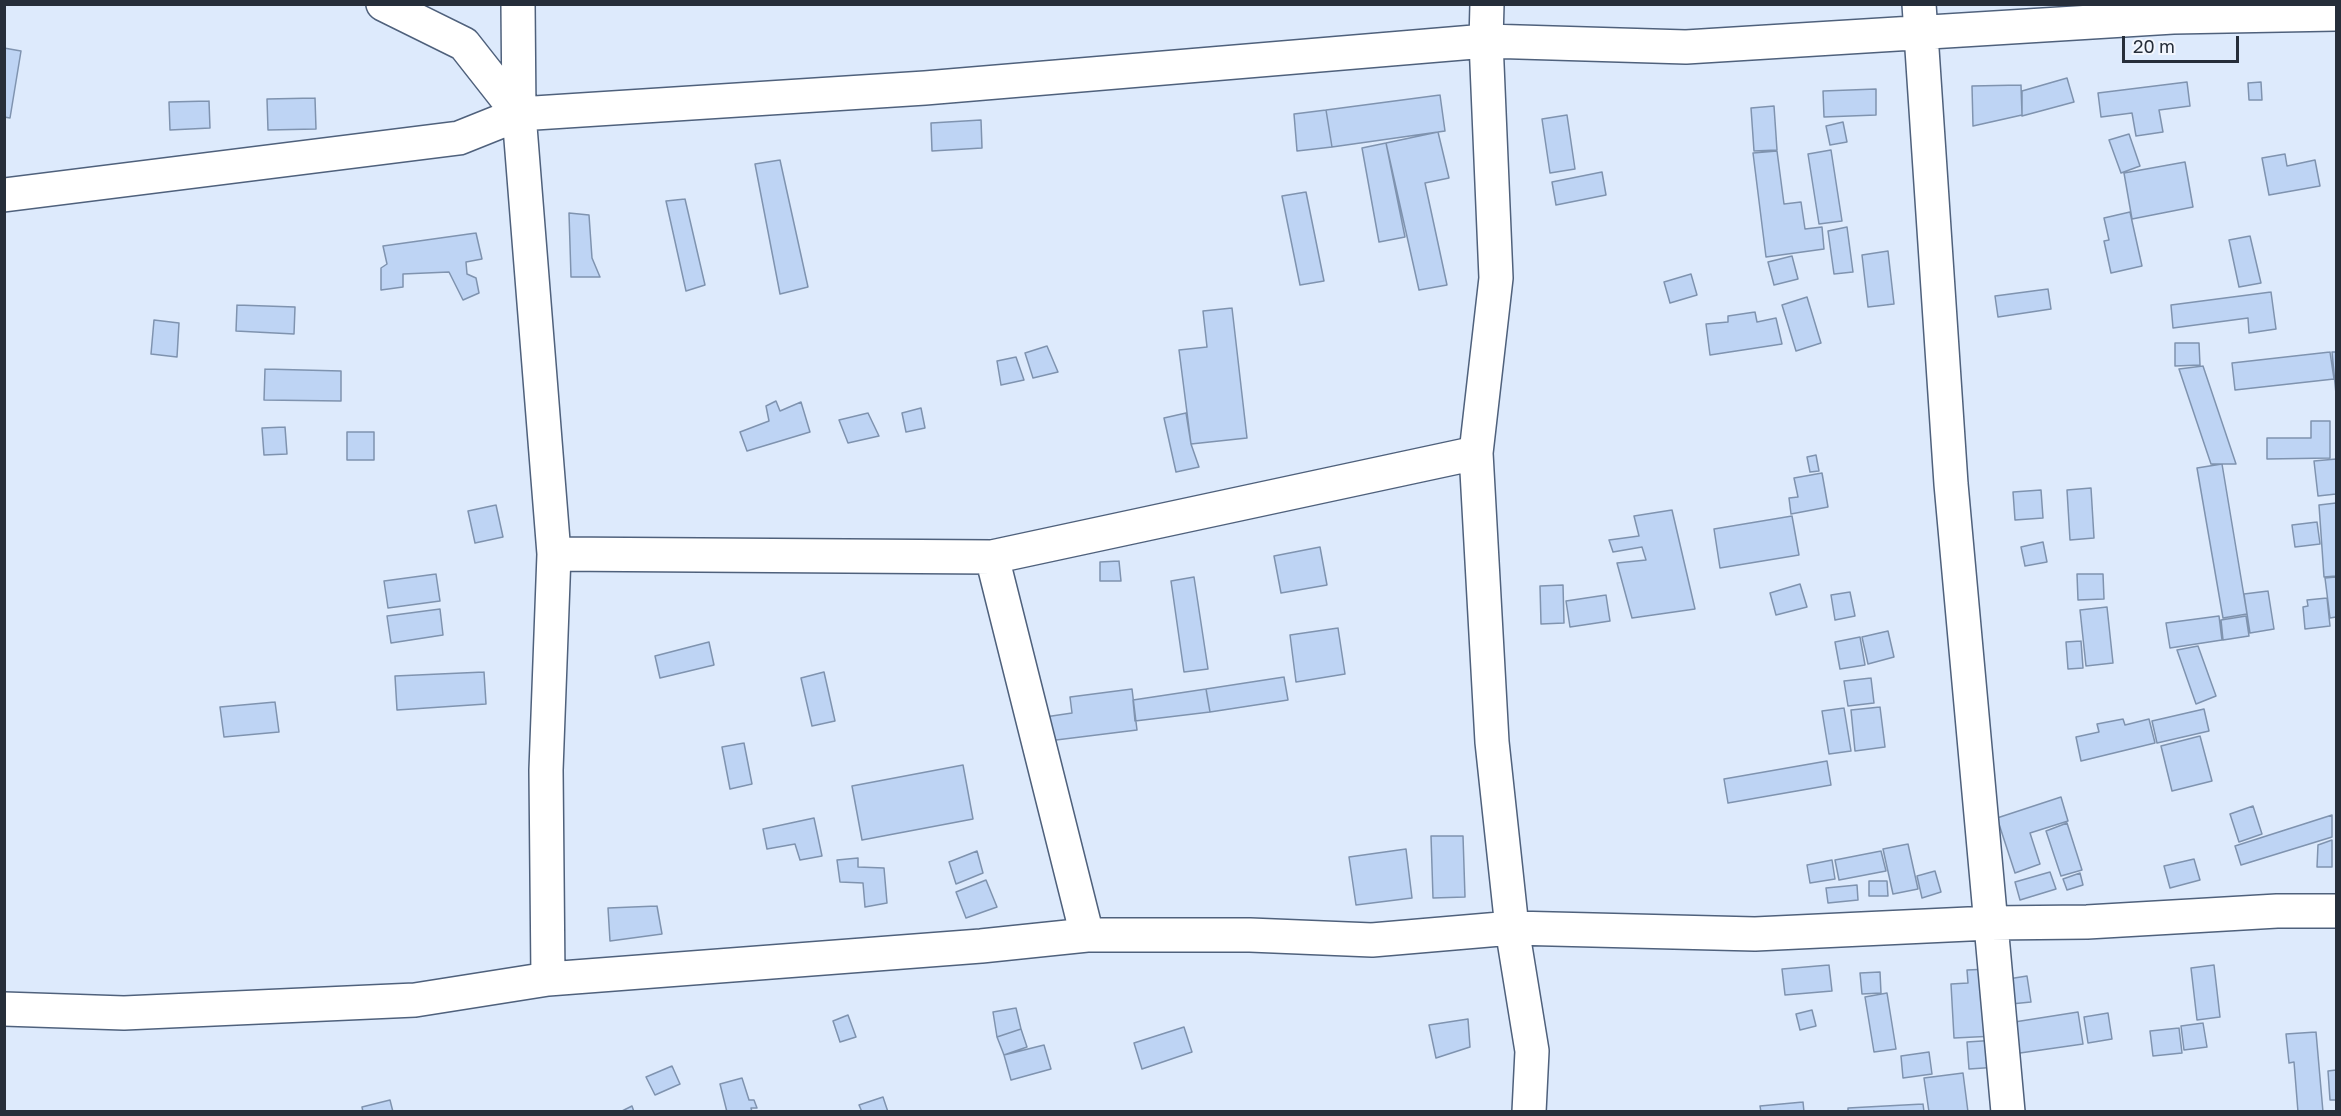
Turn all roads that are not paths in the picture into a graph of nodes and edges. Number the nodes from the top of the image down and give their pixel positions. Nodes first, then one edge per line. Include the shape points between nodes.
1 (383, 4) edge
2 (518, 4) edge
3 (1487, 4) edge
4 (2337, 14) edge
5 (1919, 18) edge
6 (1486, 41) junction
7 (519, 114) junction
8 (4, 195) edge
9 (1476, 453) junction
10 (554, 554) junction
11 (992, 557) junction
12 (2337, 911) edge
13 (1990, 923) junction
14 (1512, 927) junction
15 (1088, 935) junction
16 (548, 979) junction
17 (4, 1009) edge
18 (1529, 1112) edge
19 (2008, 1112) edge

1 - 7 street via 464,44
2 - 7 street
3 - 6 street
4 - 5 street
5 - 6 street via 1686,47
5 - 13 street via 1951,484
6 - 7 street via 914,89
6 - 9 street via 1496,278
7 - 8 street via 459,138
7 - 10 street
9 - 11 street
9 - 14 street via 1492,742
10 - 11 street
10 - 16 street via 546,770
11 - 15 street
12 - 13 street
13 - 14 street via 1755,934
13 - 19 street
14 - 15 street via 1372,940
14 - 18 street via 1532,1051
15 - 16 street
16 - 17 street via 415,1000 124,1013

